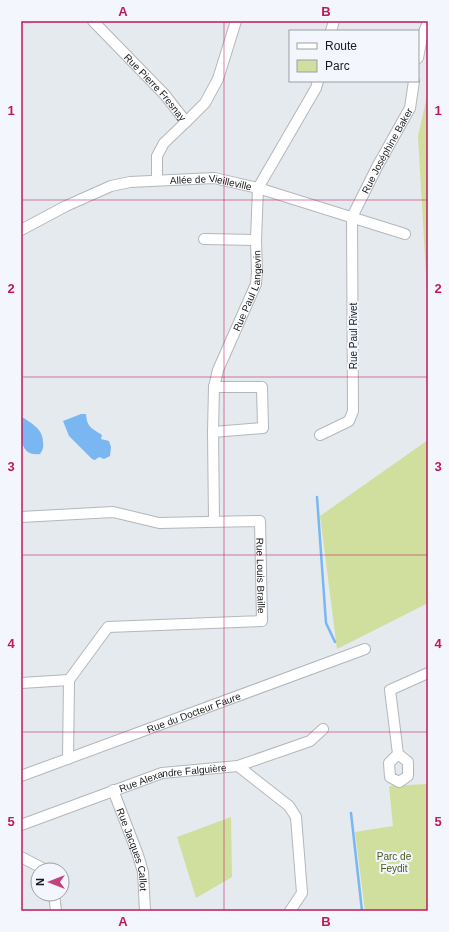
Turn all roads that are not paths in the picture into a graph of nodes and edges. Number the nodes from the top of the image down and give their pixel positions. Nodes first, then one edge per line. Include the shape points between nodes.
1 (93, 21) edge
2 (236, 21) edge
3 (428, 22) edge
4 (419, 53) edge
5 (318, 82) edge
6 (414, 82) edge
7 (186, 122) junction
8 (157, 180) junction
9 (258, 188) junction
10 (352, 217) junction
11 (21, 230) edge
12 (405, 234) dead end
13 (204, 239) dead end
14 (256, 240) junction
15 (214, 387) junction
16 (213, 432) junction
17 (320, 435) dead end
18 (21, 517) edge
19 (214, 521) junction
20 (366, 649) dead end
21 (428, 673) edge
22 (68, 680) junction
23 (21, 683) edge
24 (323, 729) dead end
25 (398, 754) dead end
26 (68, 758) junction
27 (238, 766) junction
28 (21, 776) edge
29 (113, 790) junction
30 (21, 825) edge
31 (21, 857) edge
32 (31, 862) edge
33 (145, 911) edge
34 (290, 911) edge

1 - 7 street, Rue Pierre Fresnay via 165,95
2 - 7 street via 218,80 205,103
3 - 4 street
5 - 9 street
6 - 10 street, Rue Joséphine Baker via 410,108
7 - 8 street, Rue Pierre Fresnay via 164,143 157,156
8 - 9 street, Allée de Vieilleville via 214,178
8 - 11 street, Allée de Vieilleville via 111,186
9 - 10 street, Allée de Vieilleville
9 - 14 street, Rue Paul Langevin
10 - 12 street, Allée de Vieilleville
10 - 17 street, Rue Paul Rivet via 353,411 350,421
13 - 14 street
14 - 15 street, Rue Paul Langevin via 256,284 218,370
15 - 16 street, Rue Paul Langevin
15 - 16 street via 262,387 263,428
16 - 19 street, Rue Paul Langevin
18 - 19 street, Rue Louis Braille via 113,512 159,523
19 - 22 street, Rue Louis Braille via 260,521 262,621 108,627
20 - 26 street, Rue du Docteur Faure
21 - 25 street via 390,690
22 - 23 street
22 - 26 street
24 - 27 street, Rue Alexandre Falguière via 310,742
26 - 28 street, Rue du Docteur Faure
27 - 29 street, Rue Alexandre Falguière via 162,773
27 - 34 street via 289,806 296,817 302,893
29 - 30 street, Rue Alexandre Falguière
29 - 33 street, Rue Jacques Callot via 143,872
31 - 32 street

